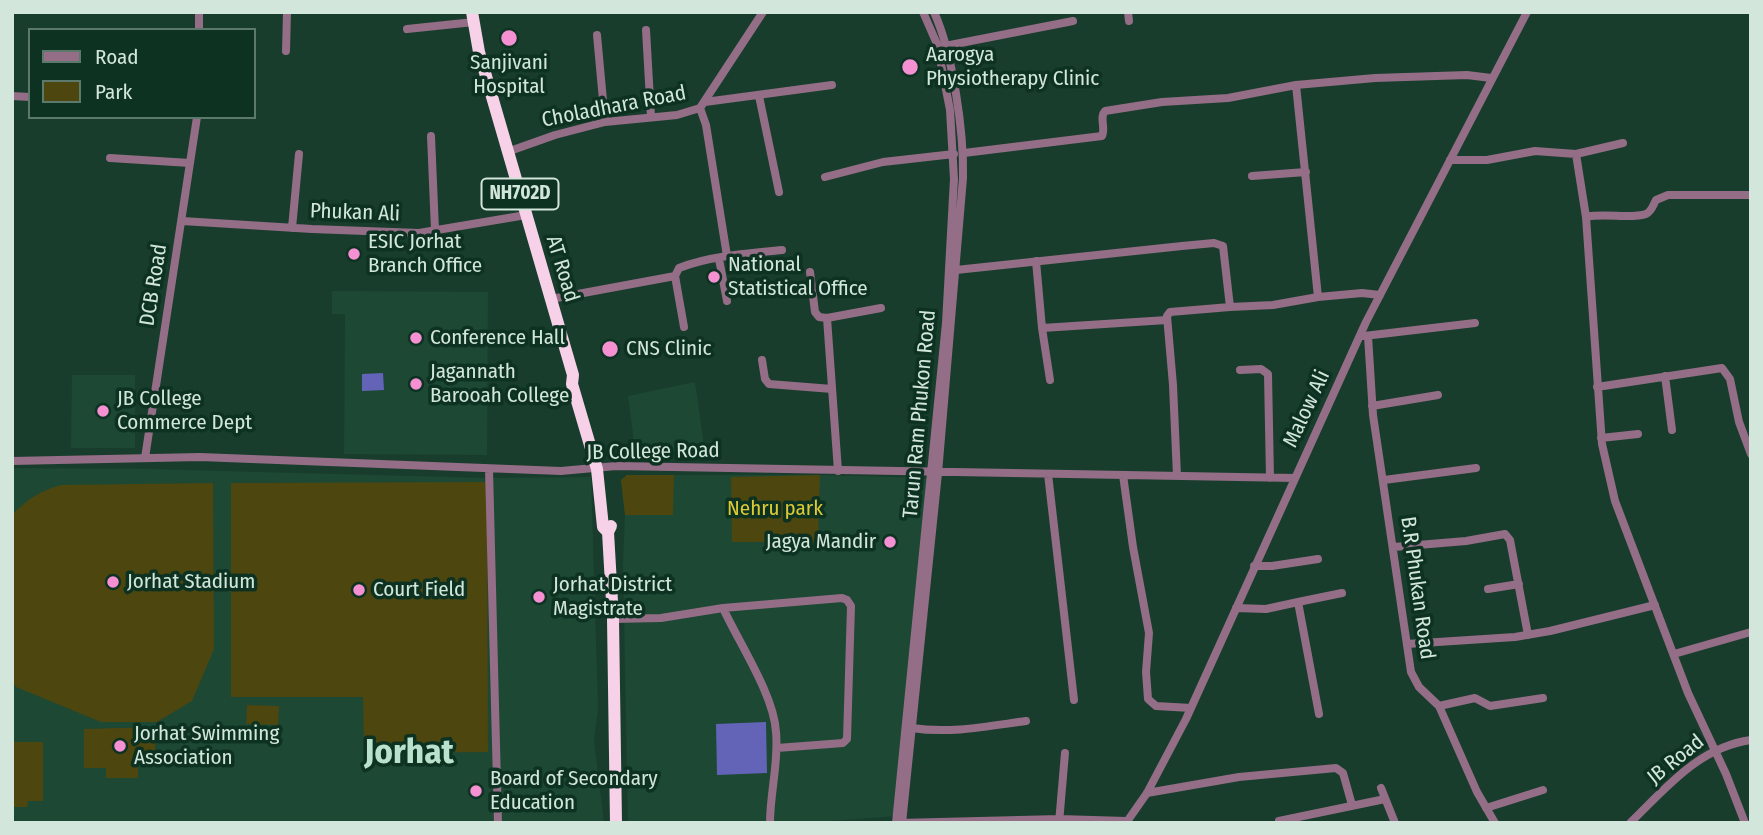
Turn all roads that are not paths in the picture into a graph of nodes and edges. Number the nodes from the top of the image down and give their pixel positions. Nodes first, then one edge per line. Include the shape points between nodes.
1 (286, 12) edge
2 (763, 12) edge
3 (923, 12) edge
4 (934, 12) edge
5 (1527, 12) edge
6 (473, 17) edge
7 (1073, 21) dead end
8 (407, 29) dead end
9 (646, 30) dead end
10 (597, 35) dead end
11 (946, 46) junction
12 (286, 51) dead end
13 (1491, 78) junction
14 (832, 85) dead end
15 (1296, 85) junction
16 (759, 96) junction
17 (703, 105) junction
18 (651, 117) junction
19 (197, 119) edge
20 (605, 122) junction
21 (431, 136) dead end
22 (1623, 143) dead end
23 (507, 152) junction
24 (959, 153) junction
25 (299, 154) dead end
26 (1576, 154) junction
27 (110, 158) dead end
28 (1450, 160) junction
29 (190, 163) junction
30 (1306, 172) junction
31 (1252, 176) dead end
32 (825, 177) dead end
33 (779, 192) dead end
34 (1750, 195) edge
35 (526, 215) junction
36 (1586, 217) junction
37 (182, 220) junction
38 (292, 228) junction
39 (435, 230) junction
40 (782, 250) dead end
41 (723, 257) junction
42 (1036, 261) junction
43 (956, 270) junction
44 (810, 272) dead end
45 (675, 276) junction
46 (1380, 295) junction
47 (1318, 297) junction
48 (551, 299) junction
49 (727, 301) dead end
50 (1230, 307) junction
51 (881, 308) dead end
52 (827, 318) junction
53 (1167, 320) junction
54 (1475, 323) dead end
55 (684, 327) dead end
56 (1042, 328) junction
57 (1364, 336) junction
58 (762, 360) dead end
59 (1240, 369) dead end
60 (1665, 376) junction
61 (1050, 380) dead end
62 (1597, 387) junction
63 (832, 389) junction
64 (1438, 395) dead end
65 (1372, 406) junction
66 (1672, 430) dead end
67 (1638, 434) dead end
68 (1601, 438) junction
69 (1751, 454) edge
70 (145, 458) junction
71 (12, 461) edge
72 (600, 468) junction
73 (1476, 468) dead end
74 (489, 469) junction
75 (838, 471) junction
76 (935, 473) junction
77 (1048, 474) junction
78 (1123, 475) junction
79 (1177, 476) junction
80 (1270, 478) junction
81 (1295, 478) junction
82 (1384, 480) junction
83 (1394, 547) junction
84 (1318, 559) dead end
85 (1254, 566) junction
86 (1519, 584) junction
87 (1488, 589) dead end
88 (1342, 593) dead end
89 (1298, 602) junction
90 (1655, 605) junction
91 (723, 608) junction
92 (1236, 608) junction
93 (613, 619) junction
94 (1751, 632) edge
95 (1528, 635) junction
96 (1407, 644) junction
97 (1674, 653) junction
98 (1542, 698) dead end
99 (1074, 700) dead end
100 (1439, 706) junction
101 (1191, 708) junction
102 (1319, 714) dead end
103 (1026, 720) dead end
104 (912, 728) junction
105 (1751, 740) edge
106 (777, 747) junction
107 (1713, 751) junction
108 (1065, 753) dead end
109 (1381, 788) dead end
110 (1543, 790) dead end
111 (1147, 793) junction
112 (1385, 799) junction
113 (1352, 805) junction
114 (1486, 808) junction
115 (1059, 821) edge
116 (1279, 821) dead end
117 (1126, 822) edge
118 (498, 823) edge
119 (616, 823) edge
120 (770, 823) edge
121 (900, 823) edge
122 (1395, 823) edge
123 (1495, 823) edge
124 (1630, 823) edge
125 (1745, 823) edge

1 - 12 street
2 - 17 street, Choladhara Road
3 - 24 street, Tarun Ram Phukon Road via 940,55
4 - 11 street, Tarun Ram Phukon Road
5 - 13 street, Malow Ali
6 - 8 street
6 - 23 highway, AT Road / NH702D
7 - 11 street
9 - 18 street
10 - 20 street
11 - 24 street, Tarun Ram Phukon Road
13 - 15 street via 1415,75
13 - 28 street, Malow Ali
14 - 16 street
15 - 24 street via 1228,98 1108,110 1102,113 1104,132 1100,136
15 - 30 street
16 - 17 street
16 - 33 street
17 - 18 street, Choladhara Road via 677,115
17 - 41 street
18 - 20 street, Choladhara Road
19 - 29 street, DCB Road
20 - 23 street, Choladhara Road
21 - 39 street
22 - 26 street
23 - 35 highway, AT Road / NH702D
24 - 32 street via 883,162
24 - 43 street, Tarun Ram Phukon Road
24 - 76 street, Tarun Ram Phukon Road
25 - 38 street
26 - 28 street via 1535,151 1486,160
26 - 36 street
27 - 29 street
28 - 46 street, Malow Ali
29 - 37 street, DCB Road
30 - 31 street
30 - 47 street
34 - 36 street via 1668,195 1656,200 1643,215
35 - 39 street, Phukan Ali
35 - 48 highway, AT Road / NH702D
36 - 62 street
37 - 38 street, Phukan Ali
37 - 70 street, DCB Road
38 - 39 street, Phukan Ali
40 - 41 street
41 - 45 street via 679,268
41 - 49 street
42 - 43 street
42 - 50 street via 1217,243 1225,250
42 - 56 street
43 - 76 street, Tarun Ram Phukon Road
44 - 52 street via 815,312
45 - 48 street
45 - 55 street
46 - 47 street
46 - 57 street, Malow Ali
47 - 50 street
48 - 72 highway, AT Road / NH702D via 572,384
50 - 53 street via 1170,312
51 - 52 street
52 - 63 street
53 - 56 street
53 - 79 street
54 - 57 street
56 - 61 street
57 - 65 street, B.R Phukan Road
57 - 81 street, Malow Ali
58 - 63 street via 769,384
59 - 80 street via 1264,369 1269,377
60 - 62 street
60 - 66 street
60 - 69 street via 1725,370
62 - 68 street
63 - 75 street
64 - 65 street
65 - 82 street, B.R Phukan Road
67 - 68 street
68 - 90 street via 1615,501
70 - 71 street, JB College Road
70 - 74 street, JB College Road
72 - 74 street, JB College Road
72 - 75 street, JB College Road
72 - 93 highway, AT Road / NH702D
73 - 82 street
74 - 118 street
75 - 76 street, JB College Road
76 - 77 street, JB College Road
76 - 104 street, Tarun Ram Phukon Road
76 - 121 street, Tarun Ram Phukon Road
77 - 78 street, JB College Road
77 - 99 street
78 - 79 street, JB College Road
78 - 101 street via 1149,633 1148,699 1157,706
79 - 80 street, JB College Road
80 - 81 street, JB College Road
81 - 85 street, Malow Ali
82 - 83 street, B.R Phukan Road
83 - 86 street via 1505,534
83 - 96 street, B.R Phukan Road
84 - 85 street
85 - 92 street, Malow Ali
86 - 87 street
86 - 95 street
88 - 89 street
89 - 92 street via 1266,609
89 - 102 street
90 - 95 street
90 - 97 street
91 - 93 street via 661,618
91 - 106 street via 772,711
91 - 106 street via 842,598 850,606 847,739 843,743
92 - 101 street, Malow Ali
93 - 119 highway, AT Road / NH702D
94 - 97 street
95 - 96 street
96 - 100 street, B.R Phukan Road via 1411,672
97 - 107 street
98 - 100 street via 1490,706 1475,698
100 - 114 street, B.R Phukan Road
101 - 111 street, Malow Ali
103 - 104 street via 972,729
104 - 121 street, Tarun Ram Phukon Road
105 - 107 street, JB Road
106 - 120 street
107 - 124 street, JB Road via 1676,777
107 - 125 street
108 - 115 street
109 - 112 street
110 - 114 street
111 - 113 street via 1239,777 1336,768 1343,773
111 - 117 street, Malow Ali
112 - 113 street
112 - 122 street
113 - 116 street
114 - 123 street, B.R Phukan Road
115 - 117 street
115 - 121 street

